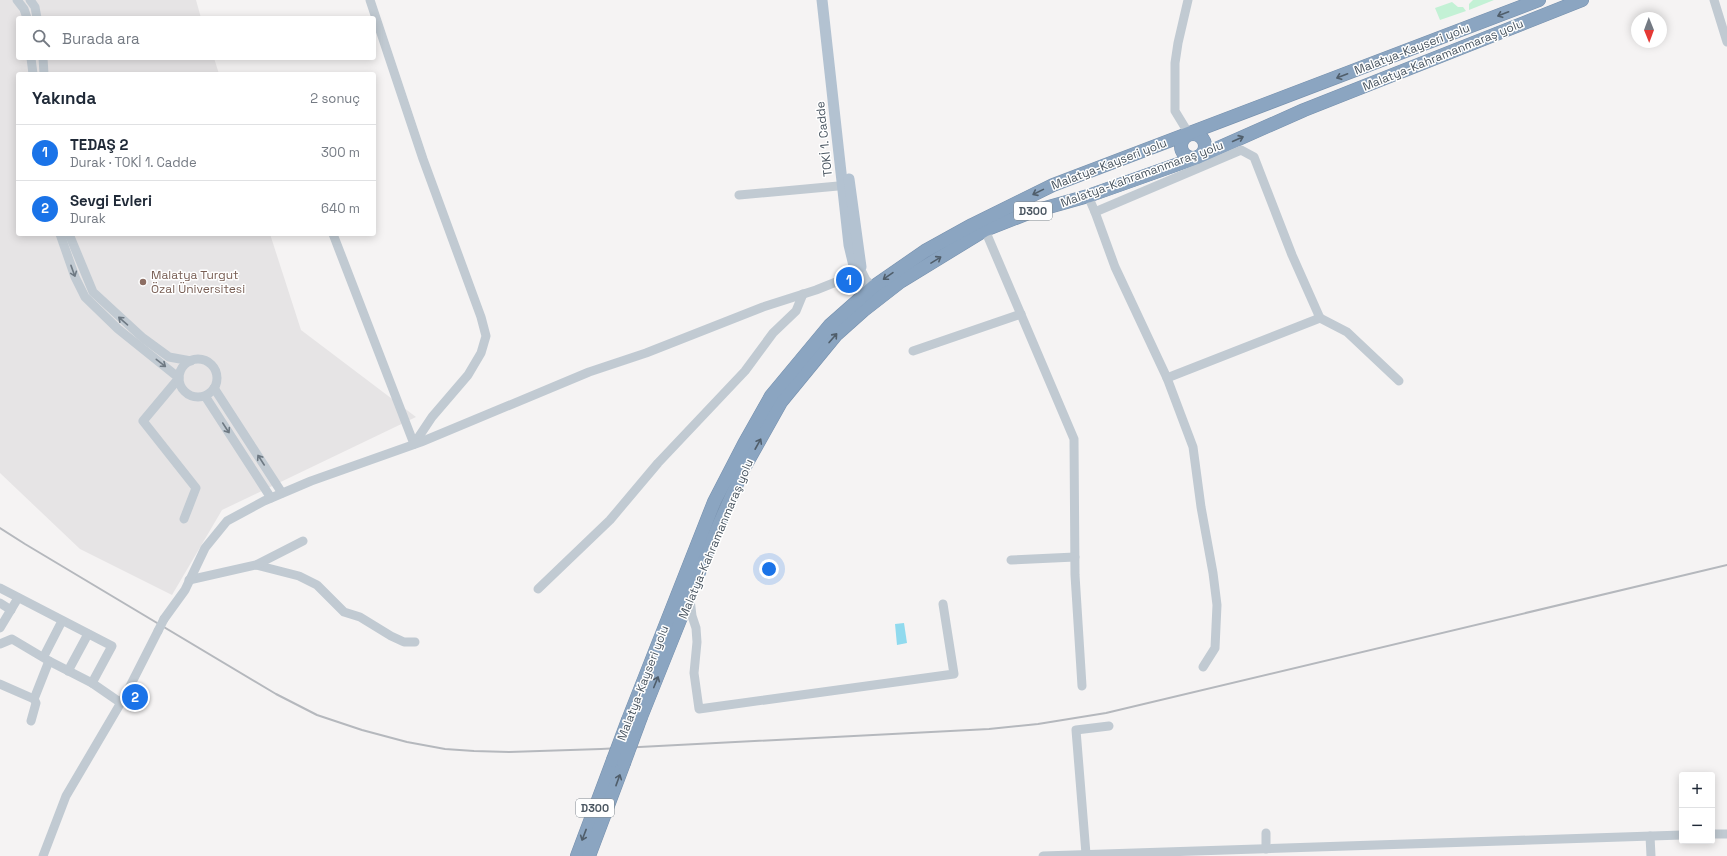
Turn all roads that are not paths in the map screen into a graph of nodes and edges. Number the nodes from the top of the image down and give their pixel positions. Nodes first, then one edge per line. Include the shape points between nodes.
1 (17, 0) edge
2 (30, 0) edge
3 (370, 0) edge
4 (822, 0) edge
5 (828, 0) edge
6 (1188, 0) edge
7 (1539, 0) edge
8 (1582, 0) edge
9 (1714, 0) edge
10 (26, 16) edge
11 (37, 16) edge
12 (375, 16) edge
13 (376, 18) edge
14 (1727, 42) edge
15 (31, 60) edge
16 (43, 60) edge
17 (33, 72) edge
18 (44, 72) edge
19 (1188, 134) junction
20 (1198, 156) junction
21 (846, 185) junction
22 (738, 195) dead end
23 (1088, 196) junction
24 (1095, 212) junction
25 (984, 230) junction
26 (61, 236) edge
27 (70, 236) edge
28 (334, 236) edge
29 (859, 273) junction
30 (869, 291) junction
31 (803, 294) junction
32 (1021, 314) junction
33 (1320, 318) junction
34 (913, 351) dead end
35 (191, 361) junction
36 (179, 378) junction
37 (1167, 378) junction
38 (1399, 381) dead end
39 (214, 388) junction
40 (205, 396) junction
41 (414, 444) junction
42 (282, 493) junction
43 (270, 498) junction
44 (184, 519) dead end
45 (303, 541) dead end
46 (1075, 557) junction
47 (1011, 560) dead end
48 (256, 565) junction
49 (189, 580) junction
50 (0, 588) edge
51 (538, 589) dead end
52 (18, 598) junction
53 (690, 599) junction
54 (0, 602) edge
55 (943, 604) dead end
56 (11, 610) junction
57 (62, 621) junction
58 (0, 628) edge
59 (0, 631) edge
60 (88, 634) junction
61 (12, 639) junction
62 (415, 642) dead end
63 (0, 644) edge
64 (47, 659) junction
65 (1202, 667) dead end
66 (68, 671) junction
67 (92, 683) junction
68 (0, 684) edge
69 (1082, 686) dead end
70 (34, 699) junction
71 (121, 703) junction
72 (32, 720) dead end
73 (1109, 726) dead end
74 (619, 761) junction
75 (1266, 833) dead end
76 (1715, 834) edge
77 (1727, 834) edge
78 (1679, 835) edge
79 (1650, 836) junction
80 (1266, 849) junction
81 (1086, 854) junction
82 (1070, 855) edge
83 (42, 856) edge
84 (577, 856) edge
85 (589, 856) edge
86 (1043, 856) edge
87 (1651, 856) edge

1 - 10 street
2 - 11 street
3 - 12 street
4 - 21 main road, TOKİ 1. Cadde
5 - 21 main road, TOKİ 1. Cadde
6 - 19 street via 1175,62 1175,111
7 -> 19 highway, Malatya-Kayseri yolu / D300
20 -> 8 highway, Malatya-Kahramanmaraş yolu / D300 via 1304,110
9 - 14 street
13 - 41 street via 486,336 481,353 468,375
15 - 17 street
16 - 18 street
19 - 20 highway via 1197,134 1205,143 1204,151
19 - 20 highway via 1180,143 1181,151 1190,158
19 -> 30 highway, Malatya-Kayseri yolu / D300 via 1053,185 925,251
20 - 23 highway, Malatya-Kahramanmaraş yolu / D300
21 - 22 street
21 - 29 main road, TOKİ 1. Cadde
23 - 24 street
23 - 25 highway, Malatya-Kahramanmaraş yolu / D300 via 1031,212
24 - 33 street via 1240,150 1254,157 1292,255
24 - 37 street via 1115,267
25 - 32 street
53 -> 25 highway, Malatya-Kahramanmaraş yolu / D300 via 710,545 744,468 781,402 836,335 864,310 900,282
26 -> 36 street via 85,297 118,329
35 -> 27 street via 169,356 143,338 93,292
28 - 41 street
29 - 30 main road, TOKİ 1. Cadde
29 - 31 street
30 - 74 highway, Malatya-Kayseri yolu / D300, bridge via 830,325 772,396 744,444 714,502 628,720
31 - 41 street via 588,372
31 - 51 street via 796,311 773,333 745,371 658,463 610,520
32 - 34 street
32 - 46 street via 1074,439
33 - 37 street
33 - 38 street via 1347,332
35 - 36 street via 183,366
35 - 39 street via 200,360 211,365 216,376
36 - 40 street via 187,394
36 - 44 street via 143,421 196,488
37 - 65 street via 1193,447 1217,605 1215,648
39 - 40 street
42 -> 39 street
40 -> 43 street
41 - 42 street
42 - 43 street
43 - 49 street via 227,521 205,548
45 - 48 street
46 - 47 street
46 - 69 street
48 - 49 street
48 - 62 street via 299,576 317,585 344,612 360,617 404,642
49 - 71 street, bridge via 185,590 164,619
50 - 52 street
52 - 56 street
52 - 57 street
53 - 55 street via 696,628 694,674 699,709 954,674
74 -> 53 highway, Malatya-Kahramanmaraş yolu / D300, bridge via 641,717
54 - 56 street
56 - 58 street
57 - 60 street
57 - 64 street
59 - 61 street
60 - 66 street
60 - 67 street via 112,646
61 - 63 street
61 - 64 street
64 - 66 street
64 - 70 street
66 - 67 street
67 - 71 street
68 - 70 street
70 - 72 street via 36,703
71 - 83 street via 66,796
73 - 81 street via 1076,730
74 -> 84 highway, Malatya-Kayseri yolu / D300
85 -> 74 highway, Malatya-Kahramanmaraş yolu / D300
75 - 80 street
76 - 77 street
78 - 79 street
79 - 80 street
79 - 87 street
80 - 81 street
81 - 82 street
82 - 86 street

